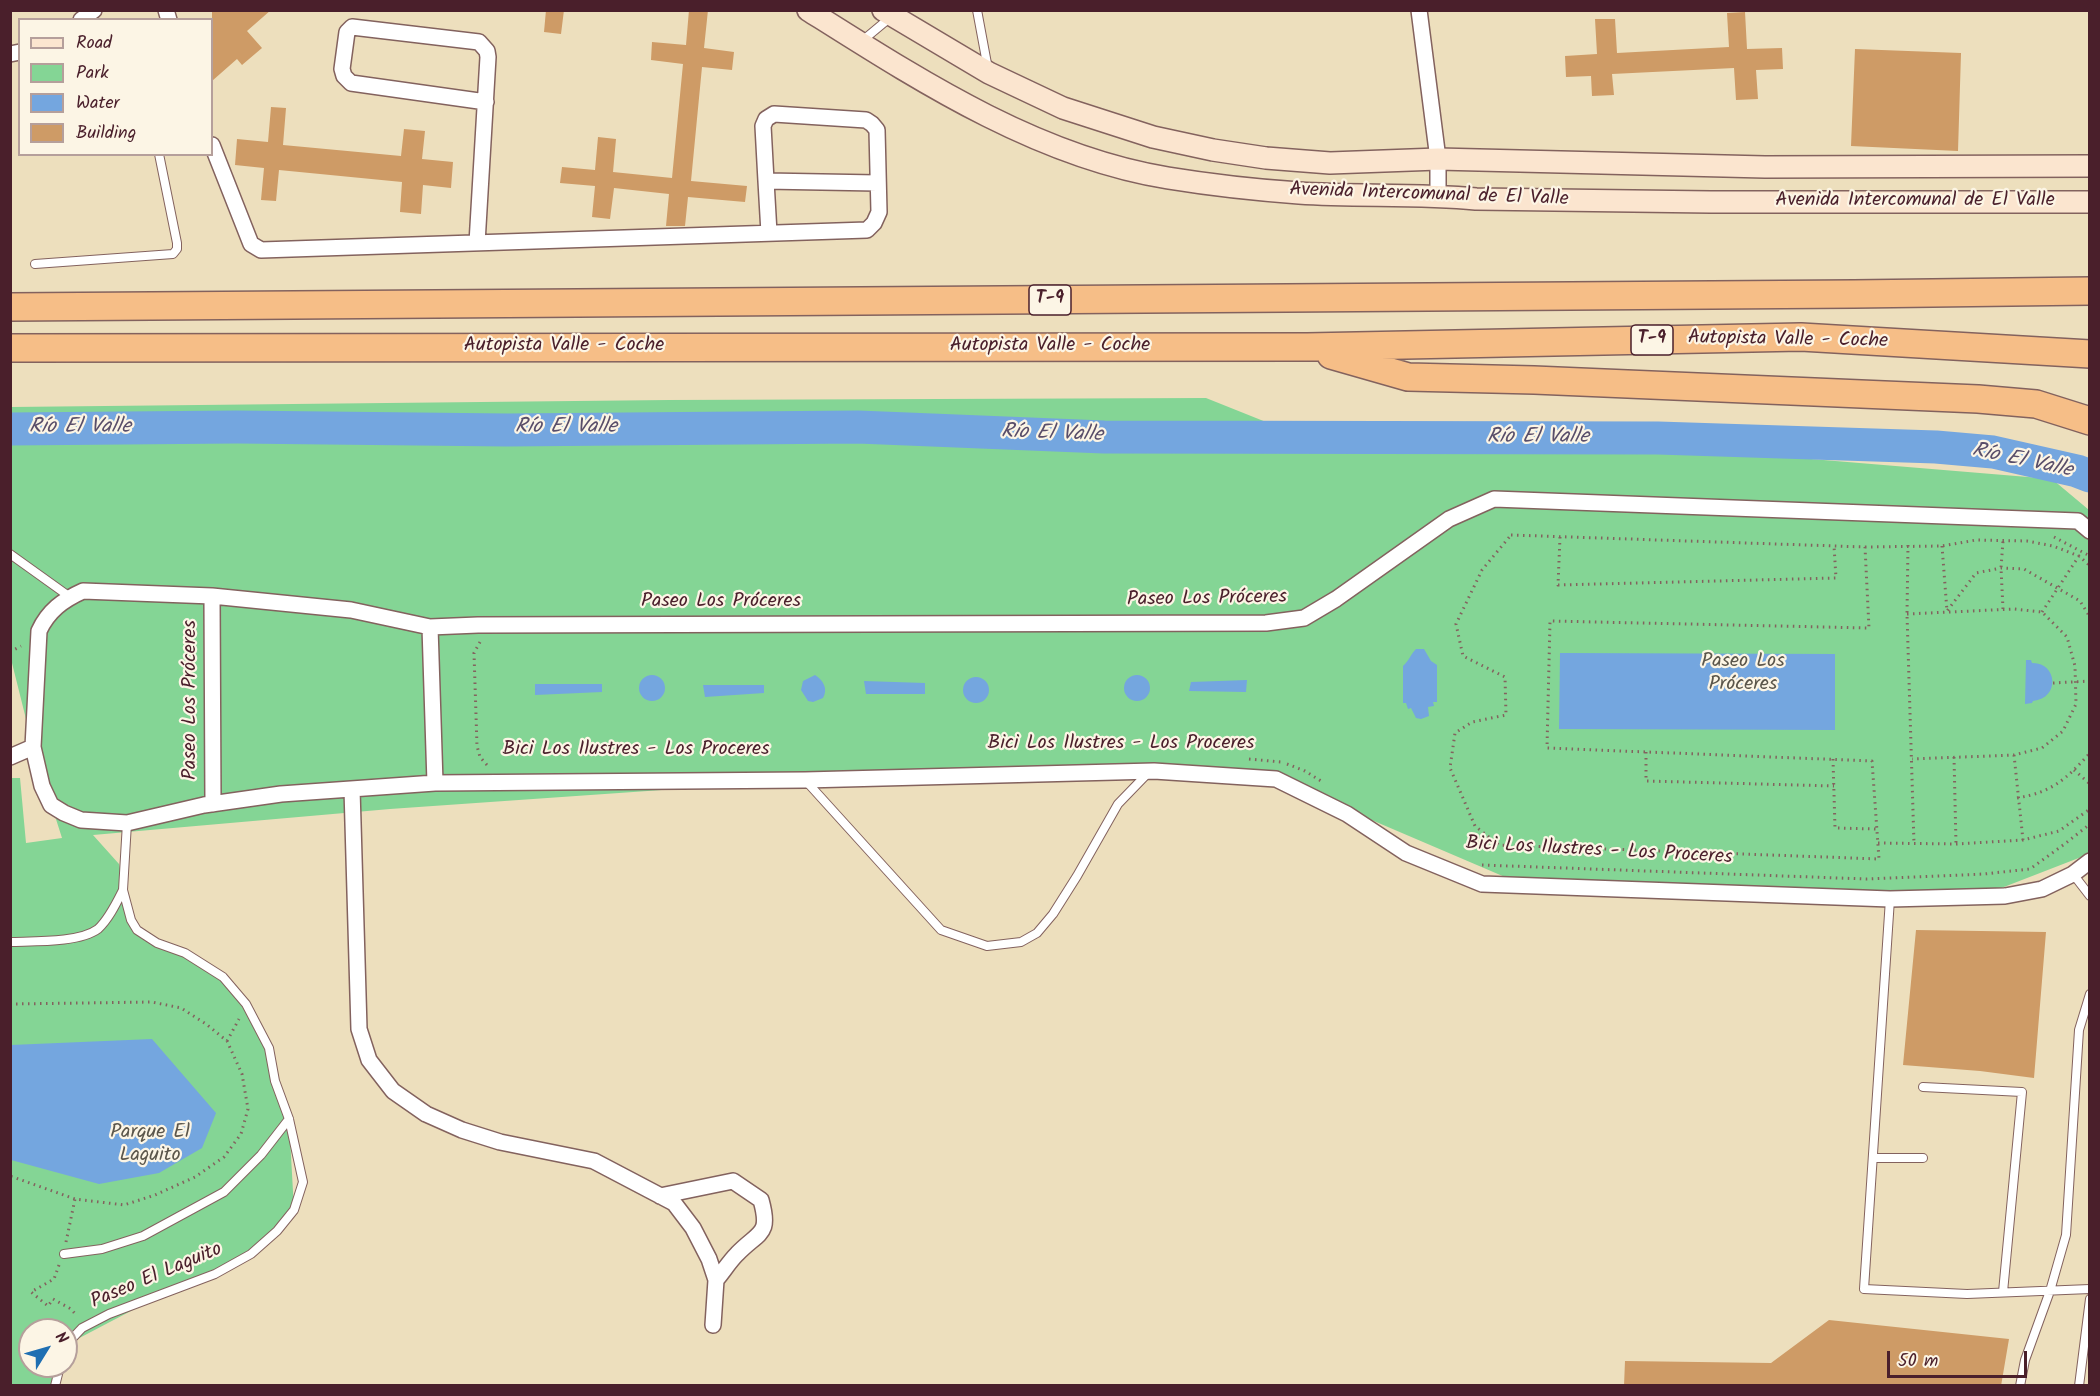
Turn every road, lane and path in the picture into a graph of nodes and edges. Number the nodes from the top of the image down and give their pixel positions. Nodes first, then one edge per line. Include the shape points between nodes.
1 (808, 10) edge
2 (977, 10) edge
3 (1419, 10) edge
4 (892, 12) edge
5 (860, 43) junction
6 (989, 74) junction
7 (486, 102) junction
8 (213, 148) edge
9 (159, 156) edge
10 (1438, 159) junction
11 (2090, 166) edge
12 (766, 181) junction
13 (877, 183) junction
14 (1438, 195) junction
15 (2090, 202) edge
16 (769, 233) junction
17 (477, 243) junction
18 (35, 264) dead end
19 (2090, 291) edge
20 (10, 307) edge
21 (1307, 347) junction
22 (10, 348) edge
23 (2090, 354) edge
24 (2090, 421) edge
25 (2090, 531) edge
26 (2050, 535) dead end
27 (1560, 537) junction
28 (2003, 541) junction
29 (1908, 545) junction
30 (1834, 546) junction
31 (1942, 546) junction
32 (1865, 547) junction
33 (10, 554) edge
34 (2079, 556) junction
35 (2090, 556) edge
36 (2090, 566) edge
37 (2001, 568) junction
38 (2058, 589) junction
39 (213, 596) junction
40 (70, 597) junction
41 (2003, 609) junction
42 (1947, 611) junction
43 (2042, 612) junction
44 (1907, 614) junction
45 (2090, 617) edge
46 (430, 627) junction
47 (489, 638) dead end
48 (2090, 681) edge
49 (2076, 682) junction
50 (2053, 683) dead end
51 (33, 747) junction
52 (1646, 752) junction
53 (2090, 753) edge
54 (2014, 755) junction
55 (10, 757) edge
56 (1953, 757) junction
57 (1242, 758) dead end
58 (1833, 759) junction
59 (1911, 759) junction
60 (494, 768) dead end
61 (2074, 770) junction
62 (1150, 771) junction
63 (805, 780) junction
64 (435, 783) junction
65 (1324, 783) dead end
66 (2090, 784) edge
67 (1834, 786) junction
68 (352, 789) junction
69 (2017, 798) junction
70 (213, 804) junction
71 (2090, 809) edge
72 (127, 823) junction
73 (2090, 824) edge
74 (1877, 830) junction
75 (2023, 840) junction
76 (1878, 843) junction
77 (1956, 843) junction
78 (1914, 844) junction
79 (2090, 861) edge
80 (1476, 865) dead end
81 (2073, 874) junction
82 (123, 890) junction
83 (2090, 896) edge
84 (1890, 899) junction
85 (10, 942) edge
86 (2089, 996) edge
87 (10, 1004) edge
88 (246, 1004) junction
89 (227, 1041) junction
90 (1923, 1087) dead end
91 (289, 1119) junction
92 (1873, 1158) junction
93 (1923, 1158) dead end
94 (10, 1176) edge
95 (660, 1196) junction
96 (64, 1254) dead end
97 (716, 1280) junction
98 (2090, 1289) edge
99 (2050, 1291) junction
100 (31, 1292) dead end
101 (2003, 1292) junction
102 (2090, 1299) edge
103 (71, 1309) dead end
104 (712, 1325) dead end
105 (78, 1332) edge
106 (2088, 1338) edge
107 (2084, 1383) edge
108 (2020, 1386) edge

1 - 5 main road, Avenida Intercomunal de El Valle
2 - 6 lane
3 - 10 street
4 - 5 lane
4 - 6 main road, Avenida Intercomunal de El Valle
5 - 14 main road, Avenida Intercomunal de El Valle via 952,97 1018,129 1068,151 1133,170 1167,178 1299,193
6 - 10 main road, Avenida Intercomunal de El Valle via 1108,124 1214,150 1330,163
7 - 7 street via 488,57 479,42 352,27 347,32 342,69 351,83
7 - 17 street
8 - 17 street via 251,244 261,250
9 - 18 lane via 177,243 173,254
10 - 11 main road, Avenida Intercomunal de El Valle via 1765,167
10 - 14 street
12 - 13 street
12 - 13 street via 763,126 774,114 866,120 872,124 877,130
12 - 16 street
13 - 16 street via 879,212 867,230
14 - 15 main road, Avenida Intercomunal de El Valle via 1711,202
16 - 17 street
19 - 20 highway, T-9
21 - 22 highway, Autopista Valle - Coche / T-9
21 - 23 highway, Autopista Valle - Coche / T-9 via 1801,337
21 - 24 highway via 1408,377 1978,399 2036,404
25 - 46 street, Paseo Los Próceres via 2078,521 1494,499 1449,519 1304,618 1266,623
26 - 35 path
27 - 30 path
27 - 30 path via 1558,585 1836,578
27 - 76 path via 1511,535 1482,570 1456,624 1463,656 1505,677 1506,715 1472,722 1455,733 1450,768 1475,826 1499,845 1879,859
28 - 31 path via 1976,540
28 - 34 path via 2035,542
28 - 37 path
29 - 31 path
29 - 32 path
29 - 44 path
30 - 32 path
31 - 42 path
32 - 52 path via 1869,628 1550,621 1547,747
33 - 40 lane
34 - 36 path
34 - 38 path
37 - 38 path via 2024,569
37 - 41 path
37 - 42 path via 1976,573
38 - 43 path
38 - 45 path via 2080,601
39 - 40 street, Paseo Los Próceres via 83,591
39 - 46 street, Paseo Los Próceres via 351,610
39 - 70 street, Paseo Los Próceres
40 - 51 street, Paseo Los Próceres via 54,608 39,631
41 - 42 path
41 - 43 path
42 - 44 path
43 - 49 path via 2067,637
44 - 59 path
46 - 64 street
47 - 60 path, Bici Los Ilustres - Los Proceres via 479,642 474,669 477,746 480,757
48 - 49 path
49 - 50 path
49 - 54 path via 2076,704 2063,731 2042,748
51 - 55 street
51 - 72 street, Paseo Los Próceres via 51,805 81,820
52 - 58 path
52 - 67 path via 1646,781
53 - 61 path
54 - 56 path
54 - 69 path
56 - 59 path
56 - 77 path
57 - 65 path, Bici Los Ilustres - Los Proceres via 1276,760
58 - 67 path
58 - 74 path via 1872,761
59 - 78 path
61 - 66 path
61 - 69 path via 2037,795
62 - 63 street, Paseo Los Próceres
62 - 63 lane via 1118,804 1077,876 1037,933 1021,942 987,946 941,930
62 - 84 street, Paseo Los Próceres via 1276,779 1347,814 1406,853 1482,884
63 - 64 street, Paseo Los Próceres
64 - 68 street, Paseo Los Próceres
67 - 74 path via 1835,828
68 - 70 street, Paseo Los Próceres
68 - 95 street via 359,1029 369,1060 393,1091 426,1114 500,1142 594,1161
69 - 75 path
70 - 72 street, Paseo Los Próceres
71 - 75 path via 2059,831
72 - 82 lane
73 - 80 path, Bici Los Ilustres - Los Proceres via 2030,869 1984,874 1866,879
74 - 76 path
75 - 77 path
76 - 78 path
77 - 78 path
79 - 81 street, Paseo Los Próceres
81 - 83 lane
81 - 84 street, Paseo Los Próceres via 2042,889 2005,896
82 - 85 lane via 98,929 78,937
82 - 88 lane, Paseo El Laguito via 137,930 157,943 185,952 223,977
84 - 92 lane
86 - 99 lane via 2079,1030 2066,1235
87 - 89 path via 152,1002 181,1008
88 - 89 path
88 - 91 lane, Paseo El Laguito via 269,1048 275,1081
89 - 94 path via 242,1074 248,1109 241,1134 224,1157 195,1177 124,1205 75,1199
90 - 101 lane via 2022,1092
91 - 96 lane via 261,1155 224,1192 143,1236 102,1249
91 - 105 lane, Paseo El Laguito via 303,1182 294,1210 277,1231 250,1254 215,1274 109,1314
92 - 93 lane
92 - 101 lane via 1864,1289
95 - 97 street via 674,1203 693,1228 710,1259
95 - 97 street via 733,1181 761,1200 766,1218 763,1230
97 - 104 street
98 - 99 lane
99 - 101 lane
99 - 108 lane via 2025,1360
100 - 103 path via 48,1306 53,1299
102 - 106 lane
106 - 107 lane

